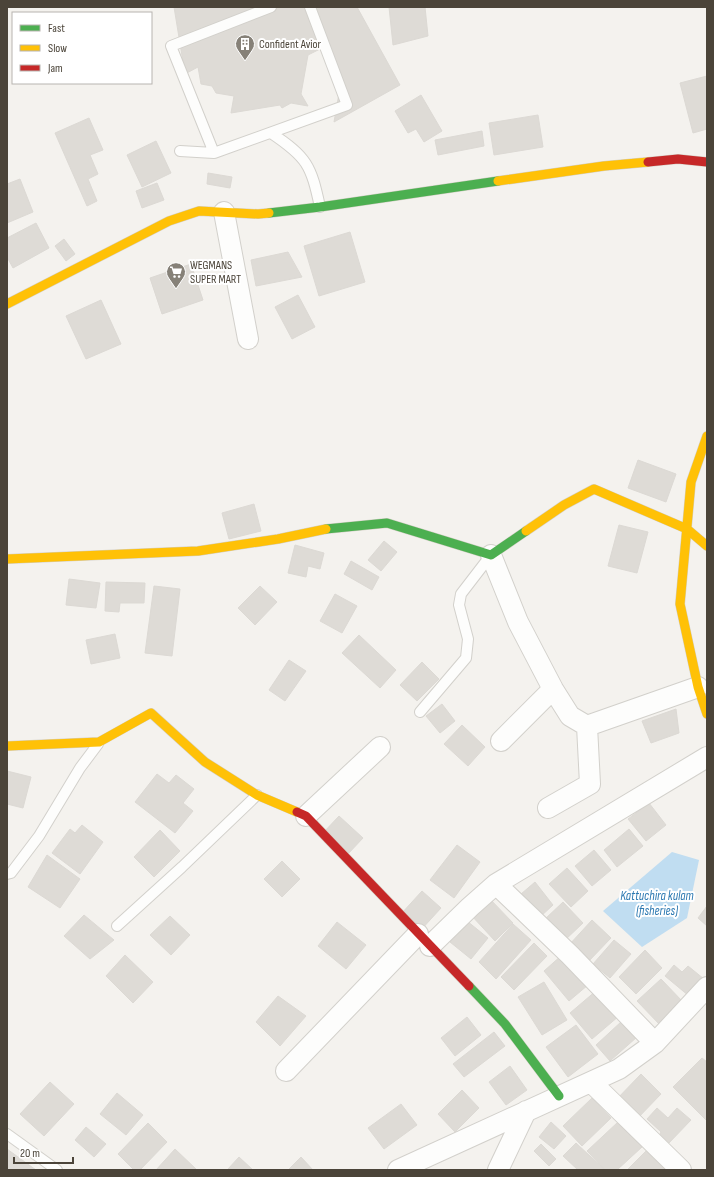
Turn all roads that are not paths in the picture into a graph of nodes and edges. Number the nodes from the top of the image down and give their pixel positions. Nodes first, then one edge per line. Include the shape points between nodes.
1 (271, 7) edge
2 (310, 7) edge
3 (271, 133) junction
4 (180, 151) dead end
5 (214, 153) junction
6 (707, 162) edge
7 (320, 207) junction
8 (224, 212) junction
9 (7, 304) edge
10 (248, 339) dead end
11 (707, 436) edge
12 (687, 529) junction
13 (707, 546) edge
14 (491, 556) junction
15 (7, 559) edge
16 (698, 687) junction
17 (553, 689) junction
18 (420, 712) dead end
19 (707, 714) edge
20 (587, 726) junction
21 (501, 741) dead end
22 (100, 742) junction
23 (7, 746) edge
24 (380, 747) dead end
25 (707, 757) edge
26 (257, 795) junction
27 (548, 808) dead end
28 (306, 816) junction
29 (7, 874) edge
30 (496, 884) junction
31 (117, 926) dead end
32 (424, 940) junction
33 (707, 988) edge
34 (655, 1043) junction
35 (286, 1070) dead end
36 (590, 1082) junction
37 (559, 1096) junction
38 (526, 1111) junction
39 (7, 1134) edge
40 (57, 1170) edge
41 (398, 1170) edge
42 (498, 1170) edge
43 (681, 1170) edge

1 - 5 lane via 171,46
2 - 3 lane via 347,105
3 - 5 lane
3 - 7 lane via 299,154 309,167
4 - 5 lane
6 - 7 street via 678,159 604,166
7 - 8 street via 258,214
8 - 9 street via 199,211 169,221
8 - 10 street
11 - 12 street via 691,482
12 - 13 street
12 - 14 street via 594,489 564,505
12 - 16 street via 680,604
14 - 15 street via 387,523 331,528 198,551
14 - 17 street via 518,622
14 - 18 lane via 461,594 459,605 468,639 466,658
16 - 19 street
16 - 20 street
17 - 20 street via 570,716
17 - 21 street
20 - 27 street via 590,784
22 - 23 street
22 - 26 street via 151,713 206,762
22 - 29 lane via 80,768 39,836 12,873
24 - 28 street
25 - 30 street
26 - 28 street
26 - 31 lane
28 - 32 street
30 - 32 street via 470,907
30 - 34 street via 570,955
32 - 35 street
32 - 37 street via 505,1024
33 - 34 street
34 - 36 street via 619,1069
36 - 37 street
36 - 43 street
37 - 38 street
38 - 41 street
38 - 42 street
39 - 40 lane

